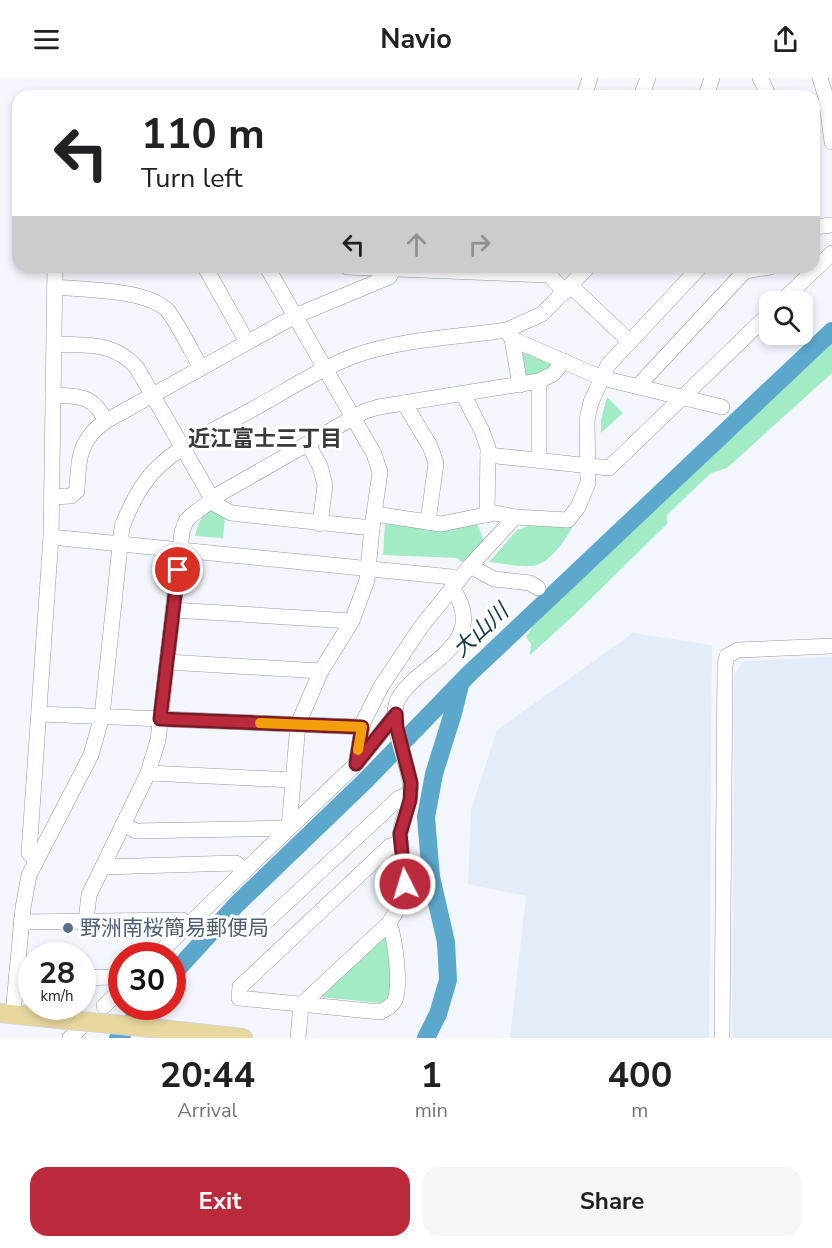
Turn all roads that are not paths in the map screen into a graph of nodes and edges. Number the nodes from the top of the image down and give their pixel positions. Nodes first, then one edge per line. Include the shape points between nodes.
1 (820, 78) edge
2 (825, 117) edge
3 (832, 142) edge
4 (832, 253) edge
5 (820, 262) edge
6 (55, 273) edge
7 (208, 273) edge
8 (270, 273) edge
9 (392, 273) edge
10 (552, 273) edge
11 (583, 273) edge
12 (690, 273) edge
13 (743, 273) edge
14 (808, 273) edge
15 (55, 287) junction
16 (568, 289) junction
17 (791, 291) edge
18 (295, 316) junction
19 (759, 324) edge
20 (509, 334) junction
21 (247, 342) junction
22 (630, 342) junction
23 (54, 344) junction
24 (564, 361) junction
25 (201, 368) junction
26 (326, 369) junction
27 (602, 378) junction
28 (539, 381) junction
29 (520, 385) junction
30 (638, 386) junction
31 (153, 394) junction
32 (463, 394) junction
33 (53, 395) junction
34 (682, 397) junction
35 (404, 403) junction
36 (722, 407) dead end
37 (354, 418) junction
38 (106, 421) junction
39 (308, 444) junction
40 (183, 448) junction
41 (488, 455) junction
42 (539, 460) junction
43 (588, 465) junction
44 (52, 497) junction
45 (213, 500) junction
46 (487, 515) junction
47 (516, 517) junction
48 (374, 521) junction
49 (428, 522) junction
50 (320, 524) junction
51 (51, 537) junction
52 (120, 544) junction
53 (180, 550) junction
54 (470, 566) junction
55 (369, 569) junction
56 (455, 584) junction
57 (538, 588) dead end
58 (173, 610) junction
59 (352, 621) junction
60 (832, 646) edge
61 (167, 662) junction
62 (321, 671) junction
63 (39, 714) junction
64 (396, 714) junction
65 (102, 716) junction
66 (160, 719) junction
67 (298, 724) junction
68 (362, 727) junction
69 (356, 764) junction
70 (148, 773) junction
71 (293, 780) junction
72 (410, 794) junction
73 (123, 824) junction
74 (289, 828) junction
75 (401, 843) junction
76 (36, 861) junction
77 (103, 867) junction
78 (244, 871) junction
79 (268, 920) dead end
80 (86, 921) junction
81 (21, 922) junction
82 (389, 923) junction
83 (189, 924) junction
84 (22, 942) edge
85 (170, 942) edge
86 (18, 989) edge
87 (108, 998) edge
88 (104, 1005) dead end
89 (301, 1005) junction
90 (6, 1014) edge
91 (72, 1029) edge
92 (243, 1038) edge
93 (298, 1038) edge
94 (722, 1038) edge

1 - 2 street via 826,97
2 - 3 street
4 - 5 street
6 - 15 street
7 - 21 street
8 - 18 street
9 - 18 street
10 - 16 street
11 - 16 street
12 - 22 street
13 - 30 street
14 - 17 street
15 - 23 street
15 - 25 street via 139,295 153,300 168,311
16 - 20 street via 542,314
16 - 22 street
18 - 21 street
18 - 26 street
19 - 34 street
20 - 24 street
20 - 26 street via 376,350
20 - 29 street
21 - 25 street
22 - 27 street via 608,365
23 - 31 street via 114,350 137,368
23 - 33 street
24 - 27 street
24 - 28 street via 553,374
25 - 31 street
26 - 37 street
26 - 40 street
27 - 30 street
27 - 43 street via 587,420
28 - 29 street
28 - 42 street
29 - 32 street
30 - 34 street
31 - 38 street
31 - 40 street
32 - 35 street
32 - 41 street via 482,431
33 - 38 street via 83,397 95,403
33 - 44 street
34 - 36 street
34 - 43 street via 609,468
35 - 37 street via 379,407
35 - 49 street via 436,463
37 - 39 street
37 - 48 street via 380,472
38 - 44 street via 92,430 82,449 77,491 71,496
39 - 45 street
39 - 50 street via 325,484
40 - 45 street
40 - 52 street via 139,489 122,527
41 - 42 street
41 - 46 street
42 - 43 street
43 - 47 street via 588,483 568,520
44 - 51 street
45 - 50 street via 242,516
45 - 53 street via 186,521
46 - 47 street
46 - 49 street via 441,524
47 - 54 street
48 - 49 street
48 - 50 street
48 - 55 street
51 - 52 street
51 - 63 street
52 - 53 street
52 - 65 street
53 - 55 street
53 - 58 street
54 - 56 street
54 - 57 street via 494,579 530,582
55 - 56 street via 452,577
55 - 59 street
56 - 64 street via 465,621 460,636 406,687 396,704
56 - 68 street via 382,685
58 - 59 street
58 - 61 street
59 - 62 street
60 - 94 street via 738,650 727,656
61 - 62 street
61 - 66 street
62 - 67 street
63 - 65 street
63 - 76 street via 29,853
64 - 69 street
64 - 72 street
65 - 66 street
65 - 76 street via 91,754
66 - 67 street
66 - 70 street
67 - 68 street
67 - 71 street
68 - 69 street
69 - 74 street
70 - 71 street
70 - 73 street
71 - 74 street
72 - 75 street
72 - 79 street via 399,798
73 - 74 street via 136,831
73 - 77 street
74 - 78 street
75 - 82 street via 405,884 398,910
75 - 89 street via 390,846 240,987 239,998
76 - 81 street via 29,875
77 - 78 street via 236,863
77 - 80 street via 89,895
78 - 83 street
80 - 81 street
80 - 83 street via 182,920
81 - 84 street
82 - 89 street
82 - 89 street via 398,988 389,1007 368,1012
83 - 85 street
86 - 90 street
87 - 88 street
89 - 93 street
90 - 91 main road
91 - 92 main road, bridge via 142,1027

